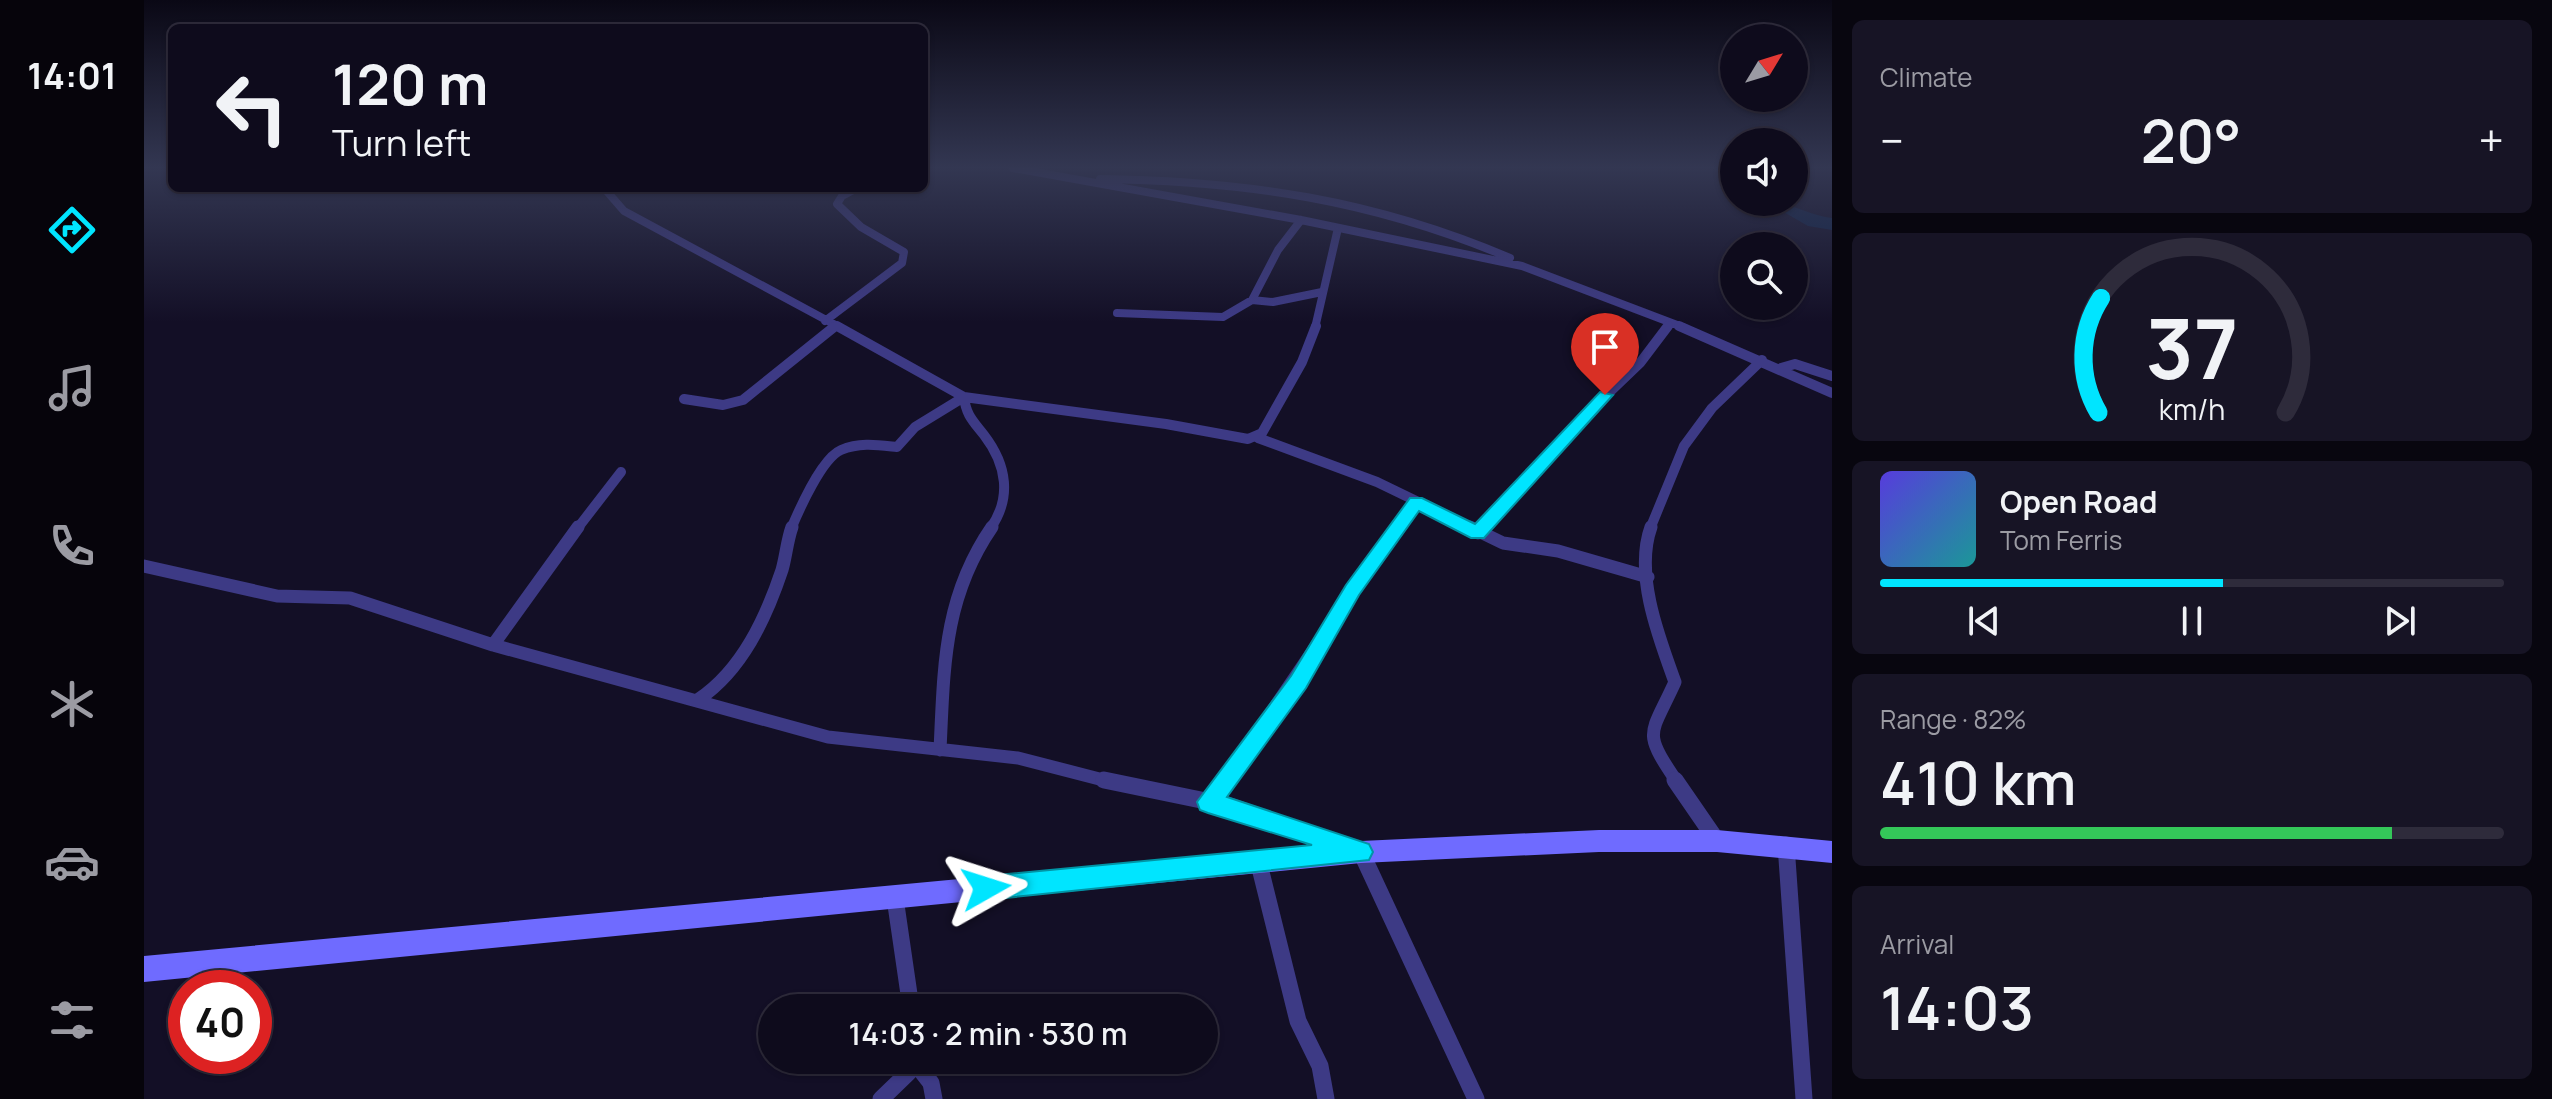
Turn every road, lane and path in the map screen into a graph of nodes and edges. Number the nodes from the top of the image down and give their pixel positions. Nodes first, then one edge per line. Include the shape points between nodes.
1 (637, 219) edge
2 (853, 219) edge
3 (1297, 219) edge
4 (1407, 219) edge
5 (1301, 220) junction
6 (1338, 228) junction
7 (1522, 266) junction
8 (1322, 292) junction
9 (1252, 300) junction
10 (1117, 313) dead end
11 (1671, 323) junction
12 (829, 324) junction
13 (1762, 360) junction
14 (1781, 368) junction
15 (1832, 376) edge
16 (1832, 393) edge
17 (964, 397) junction
18 (684, 399) dead end
19 (1258, 438) junction
20 (621, 472) dead end
21 (1416, 502) junction
22 (1478, 533) junction
23 (144, 566) edge
24 (1648, 577) junction
25 (493, 645) junction
26 (699, 699) junction
27 (940, 750) junction
28 (1208, 802) junction
29 (1717, 841) junction
30 (1786, 845) junction
31 (1361, 852) junction
32 (1832, 852) edge
33 (1258, 860) junction
34 (895, 898) junction
35 (144, 969) edge
36 (909, 994) edge
37 (907, 1074) edge
38 (924, 1074) edge
39 (881, 1099) edge
40 (934, 1099) edge
41 (1326, 1099) edge
42 (1476, 1099) edge
43 (1804, 1099) edge

1 - 12 street
2 - 12 street via 904,252 902,263
3 - 5 street
4 - 7 street via 1481,244
5 - 6 street
5 - 9 street
6 - 7 street
6 - 8 street
7 - 11 street
8 - 9 street via 1273,302
8 - 19 street via 1302,362
9 - 10 street via 1214,318
11 - 13 street
11 - 22 street via 1640,363
12 - 17 street
12 - 18 street via 743,400 723,405
13 - 14 street
13 - 24 street via 1712,408 1684,446 1649,532
14 - 15 street via 1795,364
14 - 16 street
17 - 19 street
17 - 26 street via 915,427 897,447 865,444 838,451 802,505 781,571 739,658 722,685
17 - 27 street via 966,414 986,437 1006,484 1000,515 972,560 945,640
19 - 21 street
20 - 25 street via 549,562
21 - 22 street
21 - 28 street via 1353,590 1298,682
22 - 24 street
23 - 25 street via 277,596 350,598
24 - 29 street via 1675,682 1652,732 1652,745
25 - 26 street
26 - 27 street via 828,737
27 - 28 street via 1018,758
28 - 31 street
29 - 30 street
29 - 31 street
30 - 32 street
30 - 43 street
31 - 33 street
31 - 42 street
33 - 34 street
33 - 41 street via 1298,1021 1320,1066
34 - 35 street
34 - 36 street
37 - 39 street
38 - 40 street

